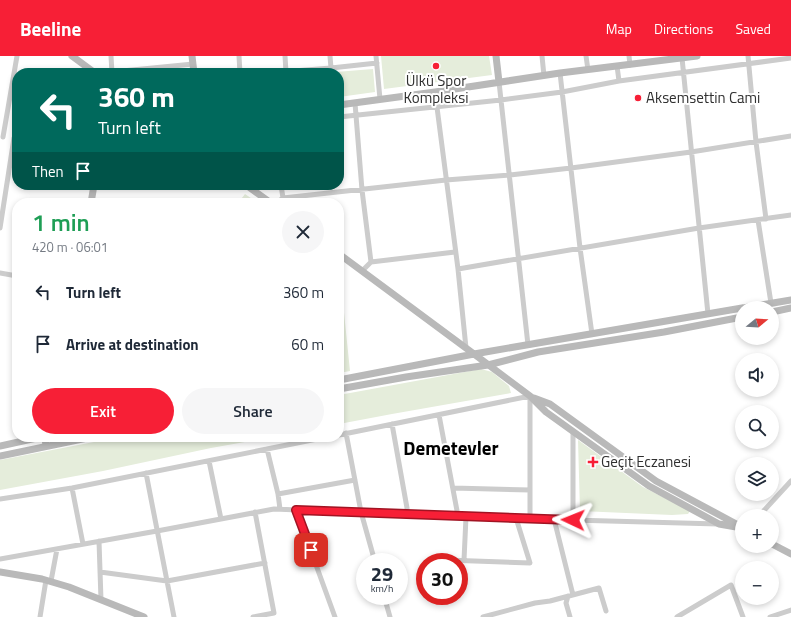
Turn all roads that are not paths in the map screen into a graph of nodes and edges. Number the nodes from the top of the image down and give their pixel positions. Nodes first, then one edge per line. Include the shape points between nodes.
1 (17, 56) edge
2 (72, 56) edge
3 (111, 56) edge
4 (192, 56) edge
5 (239, 56) edge
6 (285, 56) edge
7 (330, 56) edge
8 (376, 56) edge
9 (496, 56) edge
10 (542, 56) edge
11 (586, 56) edge
12 (629, 56) edge
13 (697, 56) edge
14 (748, 56) edge
15 (674, 58) edge
16 (682, 58) junction
17 (791, 58) edge
18 (377, 63) junction
19 (193, 64) junction
20 (749, 64) junction
21 (630, 65) junction
22 (617, 66) junction
23 (15, 68) edge
24 (88, 68) edge
25 (112, 68) edge
26 (152, 68) edge
27 (193, 68) edge
28 (240, 68) edge
29 (286, 68) edge
30 (331, 68) joint
31 (588, 70) junction
32 (683, 72) junction
33 (560, 73) junction
34 (544, 76) junction
35 (12, 81) edge
36 (499, 82) junction
37 (618, 82) junction
38 (435, 92) junction
39 (562, 92) junction
40 (380, 99) junction
41 (501, 100) junction
42 (355, 103) junction
43 (344, 104) edge
44 (437, 106) junction
45 (355, 114) junction
46 (344, 116) edge
47 (791, 136) edge
48 (1, 137) edge
49 (12, 138) edge
50 (756, 142) junction
51 (691, 152) junction
52 (12, 161) edge
53 (571, 168) junction
54 (510, 175) junction
55 (446, 180) junction
56 (253, 190) edge
57 (282, 190) edge
58 (362, 190) junction
59 (264, 198) edge
60 (283, 198) joint
61 (791, 215) edge
62 (766, 218) junction
63 (758, 220) junction
64 (0, 228) edge
65 (699, 228) junction
66 (580, 248) junction
67 (455, 252) junction
68 (344, 258) edge
69 (519, 259) junction
70 (371, 262) junction
71 (458, 269) junction
72 (362, 271) junction
73 (0, 273) edge
74 (12, 275) edge
75 (791, 300) edge
76 (771, 301) edge
77 (779, 302) edge
78 (791, 308) edge
79 (735, 309) edge
80 (779, 311) edge
81 (708, 314) junction
82 (735, 318) edge
83 (592, 334) junction
84 (528, 345) junction
85 (466, 348) junction
86 (474, 354) junction
87 (488, 365) junction
88 (344, 379) edge
89 (344, 389) edge
90 (530, 396) junction
91 (439, 415) junction
92 (392, 424) junction
93 (573, 432) junction
94 (346, 433) joint
95 (18, 442) edge
96 (46, 442) edge
97 (66, 442) edge
98 (302, 442) edge
99 (0, 446) edge
100 (46, 446) junction
101 (267, 449) junction
102 (0, 456) edge
103 (209, 461) junction
104 (146, 473) junction
105 (355, 480) junction
106 (791, 481) edge
107 (72, 488) junction
108 (452, 488) junction
109 (530, 490) junction
110 (278, 494) junction
111 (0, 500) edge
112 (280, 509) junction
113 (766, 509) edge
114 (296, 510) junction
115 (255, 512) junction
116 (361, 512) junction
117 (407, 514) junction
118 (458, 516) junction
119 (466, 516) junction
120 (516, 518) junction
121 (530, 518) junction
122 (221, 519) junction
123 (554, 519) junction
124 (573, 520) junction
125 (719, 524) junction
126 (735, 524) edge
127 (735, 527) edge
128 (157, 531) junction
129 (99, 541) junction
130 (84, 544) junction
131 (779, 548) edge
132 (57, 549) junction
133 (372, 553) edge
134 (464, 553) edge
135 (791, 554) edge
136 (0, 559) edge
137 (468, 560) edge
138 (265, 563) junction
139 (0, 572) edge
140 (100, 572) junction
141 (48, 581) junction
142 (167, 581) junction
143 (571, 595) junction
144 (101, 600) junction
145 (387, 605) edge
146 (791, 610) edge
147 (606, 611) dead end
148 (133, 615) edge
149 (493, 616) edge
150 (40, 617) edge
151 (144, 617) edge
152 (174, 617) edge
153 (253, 617) edge
154 (336, 617) edge
155 (390, 617) edge
156 (483, 617) edge
157 (570, 617) edge
158 (677, 617) edge
159 (743, 617) edge
160 (770, 617) edge

1 - 23 street
2 - 24 street
3 - 25 street
4 - 19 street
5 - 28 street
6 - 29 street
7 - 30 street
8 - 18 street
9 - 36 street
10 - 34 street
11 - 31 street
12 - 21 street
13 - 16 street
14 - 20 street
15 - 16 street
15 - 21 street
16 - 32 street
17 - 20 street
18 - 30 street
18 - 40 street
19 - 26 street
19 - 27 street
20 - 32 street
20 - 50 street
21 - 22 street
22 - 31 street
22 - 37 street
31 - 33 street
32 - 37 street
32 - 51 street
33 - 34 street
33 - 39 street
34 - 36 street
35 - 48 street
36 - 38 street
36 - 41 street
37 - 39 street
38 - 40 street
38 - 44 street
39 - 41 street
39 - 53 street
40 - 42 street
41 - 44 street
41 - 54 street
42 - 43 street
42 - 45 street
44 - 45 street
44 - 55 street
45 - 46 street
45 - 58 street
47 - 50 street
48 - 49 street
50 - 51 street
50 - 62 street
51 - 53 street
51 - 65 street
52 - 64 street
53 - 54 street
53 - 66 street
54 - 55 street
54 - 69 street
55 - 58 street
55 - 67 street
56 - 59 street
57 - 60 street
58 - 60 street
58 - 70 street
61 - 62 street
62 - 63 street
63 - 65 street
63 - 76 street
65 - 66 street
65 - 81 street
66 - 69 street
66 - 83 street
67 - 70 street
67 - 71 street
68 - 72 street
69 - 71 street
69 - 84 street
70 - 72 street
71 - 85 street
72 - 85 street
73 - 74 street
75 - 77 street
78 - 80 street
79 - 81 street
81 - 83 street
82 - 87 street via 538,352
83 - 84 street
84 - 86 street
85 - 86 street
86 - 87 street
86 - 88 street
87 - 89 street
87 - 90 street
90 - 91 street
90 - 93 street
90 - 109 street
90 - 126 street via 550,404 656,481
91 - 92 street
91 - 108 street
92 - 94 street
92 - 117 street
93 - 124 street
93 - 125 street via 649,486
94 - 105 street
95 - 99 street
96 - 100 street
97 - 100 street
98 - 101 street
100 - 102 street
101 - 103 street
101 - 110 street
103 - 104 street
103 - 122 street
104 - 107 street
104 - 128 street
105 - 110 street
105 - 116 street
106 - 113 street
107 - 111 street
107 - 130 street
108 - 109 street
108 - 118 street
109 - 121 street
110 - 112 street
112 - 114 street
112 - 115 street
114 - 116 street
114 - 154 street
115 - 122 street
115 - 138 street
116 - 117 street
116 - 133 street
117 - 118 street
118 - 119 street
119 - 120 street
119 - 134 street
120 - 121 street
120 - 137 street via 530,564
121 - 123 street
122 - 128 street
123 - 124 street
123 - 143 street
124 - 125 street
125 - 127 street
128 - 129 street
128 - 142 street
129 - 130 street
129 - 140 street
130 - 132 street
131 - 135 street
132 - 136 street
132 - 141 street
138 - 142 street
138 - 153 street via 274,613
139 - 141 street
140 - 142 street
140 - 144 street
141 - 144 street
141 - 150 street
142 - 152 street
143 - 147 street via 599,588
143 - 149 street
143 - 157 street via 566,604
144 - 148 street
145 - 155 street
146 - 160 street
148 - 151 street
149 - 156 street
158 - 159 street via 731,585

